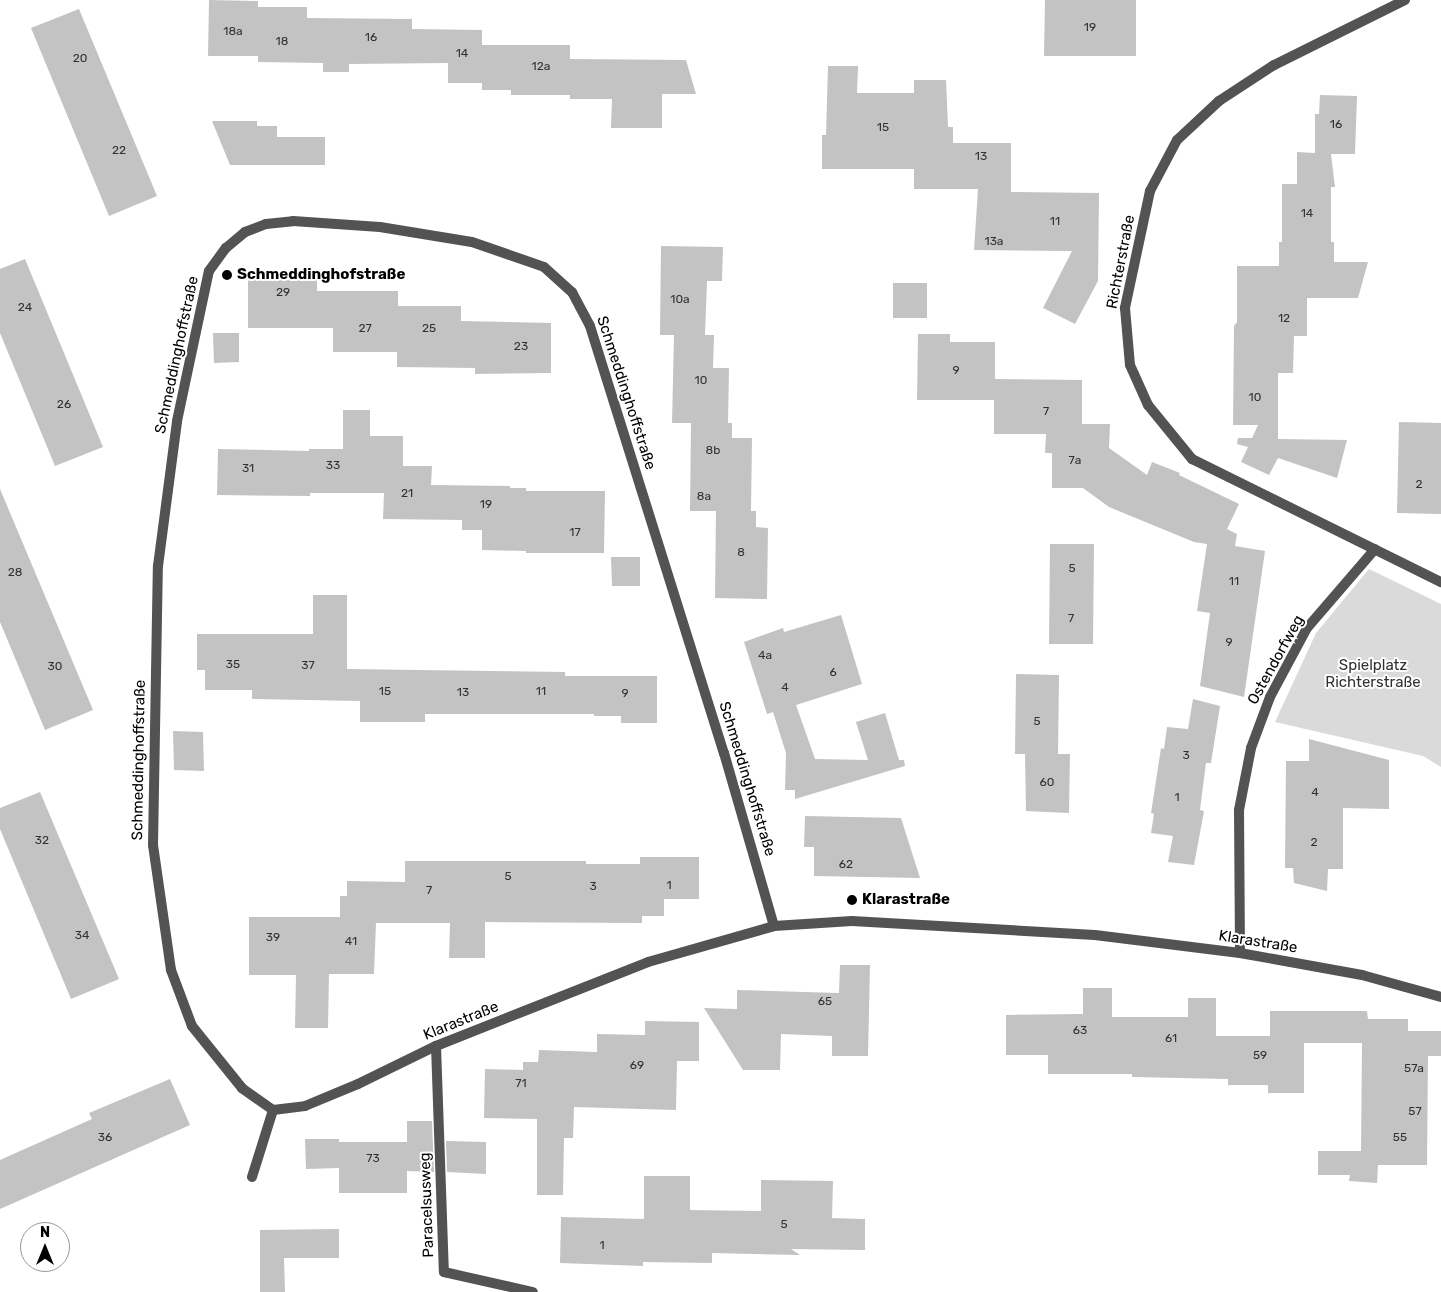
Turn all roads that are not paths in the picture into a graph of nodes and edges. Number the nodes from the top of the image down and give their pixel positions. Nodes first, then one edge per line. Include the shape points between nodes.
1 (1405, 0) edge
2 (1375, 549) junction
3 (1441, 582) edge
4 (774, 926) junction
5 (1240, 953) junction
6 (1441, 997) edge
7 (436, 1046) junction
8 (273, 1110) junction
9 (252, 1177) dead end
10 (533, 1292) edge

1 - 2 street, Richterstraße via 1274,65 1219,101 1177,140 1150,191 1125,308 1130,365 1148,405 1192,458
2 - 3 street, Richterstraße
2 - 5 street, Ostendorfweg via 1307,628 1270,697 1251,748 1239,810
4 - 5 street, Klarastraße via 852,921 966,926 1096,935
4 - 7 street, Klarastraße via 648,962
4 - 8 street, Schmeddinghoffstraße via 724,753 590,326 572,292 544,267 472,242 380,227 293,221 266,224 245,232 226,248 209,271 177,421 158,566 153,845 171,970 192,1026 242,1088
5 - 6 street, Klarastraße via 1362,975
7 - 8 street, Klarastraße via 305,1106
7 - 10 street, Paracelsusweg via 444,1272
8 - 9 street

